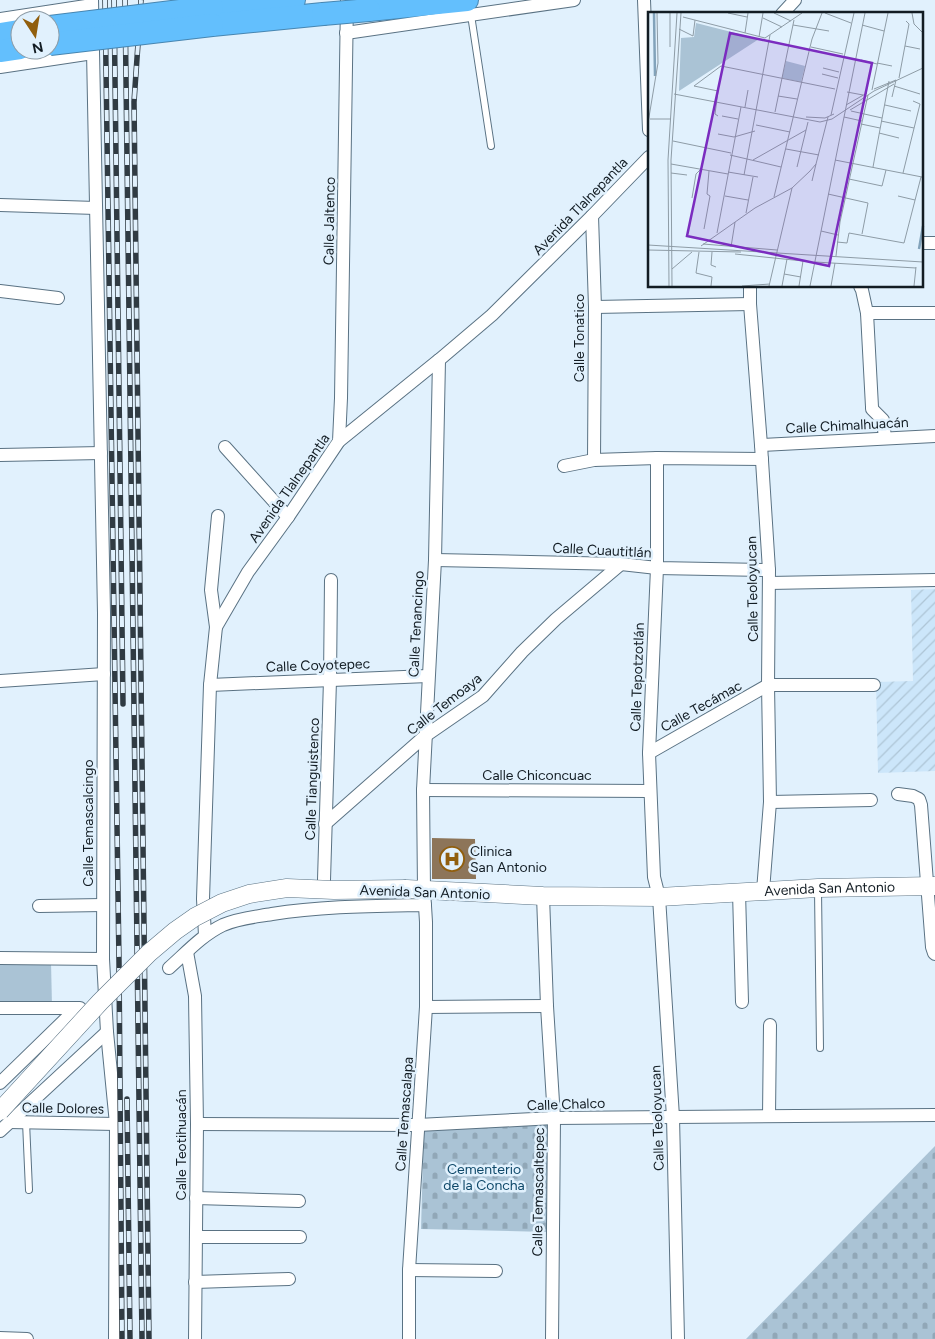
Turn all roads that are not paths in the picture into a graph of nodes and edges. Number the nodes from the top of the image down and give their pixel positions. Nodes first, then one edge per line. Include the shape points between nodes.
1 (294, 0) edge
2 (347, 0) edge
3 (574, 0) edge
4 (644, 0) edge
5 (795, 0) edge
6 (92, 2) edge
7 (469, 7) edge
8 (784, 12) edge
9 (212, 16) junction
10 (0, 19) edge
11 (60, 26) edge
12 (346, 33) junction
13 (60, 42) edge
14 (94, 53) junction
15 (0, 67) edge
16 (648, 104) edge
17 (491, 146) dead end
18 (648, 158) edge
19 (0, 205) edge
20 (96, 208) junction
21 (592, 216) junction
22 (922, 243) edge
23 (935, 243) edge
24 (750, 288) edge
25 (861, 288) edge
26 (0, 292) edge
27 (58, 298) dead end
28 (750, 304) junction
29 (595, 307) junction
30 (867, 313) junction
31 (935, 313) edge
32 (439, 360) junction
33 (935, 436) edge
34 (884, 438) junction
35 (339, 442) junction
36 (761, 444) junction
37 (225, 447) dead end
38 (101, 453) junction
39 (0, 455) edge
40 (657, 458) junction
41 (762, 459) junction
42 (594, 460) junction
43 (564, 466) dead end
44 (218, 516) dead end
45 (288, 518) junction
46 (435, 560) junction
47 (622, 564) junction
48 (656, 568) junction
49 (769, 576) junction
50 (330, 580) dead end
51 (935, 580) edge
52 (216, 627) junction
53 (104, 674) junction
54 (428, 676) junction
55 (330, 680) junction
56 (0, 681) edge
57 (210, 685) junction
58 (768, 685) junction
59 (874, 685) dead end
60 (425, 736) junction
61 (649, 752) junction
62 (423, 790) junction
63 (650, 791) junction
64 (898, 794) dead end
65 (871, 800) dead end
66 (770, 802) junction
67 (325, 824) junction
68 (324, 880) dead end
69 (931, 886) edge
70 (818, 888) junction
71 (763, 891) junction
72 (739, 892) junction
73 (543, 896) junction
74 (659, 897) junction
75 (425, 898) junction
76 (103, 905) junction
77 (39, 906) dead end
78 (205, 935) junction
79 (186, 952) junction
80 (935, 954) edge
81 (0, 958) edge
82 (103, 959) junction
83 (169, 968) dead end
84 (742, 1002) dead end
85 (548, 1006) junction
86 (426, 1007) junction
87 (0, 1008) edge
88 (77, 1008) junction
89 (106, 1008) junction
90 (770, 1025) dead end
91 (107, 1032) junction
92 (820, 1048) dead end
93 (0, 1083) edge
94 (935, 1115) edge
95 (673, 1116) junction
96 (770, 1116) junction
97 (554, 1118) junction
98 (3, 1121) edge
99 (26, 1122) junction
100 (116, 1124) junction
101 (197, 1124) junction
102 (418, 1124) junction
103 (28, 1190) dead end
104 (196, 1198) junction
105 (298, 1201) dead end
106 (196, 1237) junction
107 (300, 1237) dead end
108 (410, 1270) junction
109 (496, 1271) dead end
110 (289, 1279) dead end
111 (195, 1282) junction
112 (0, 1338) edge
113 (27, 1339) edge
114 (115, 1339) edge
115 (195, 1339) edge
116 (409, 1339) edge
117 (552, 1339) edge
118 (678, 1339) edge

1 - 9 highway
2 - 12 street, Calle Jaltenco
3 - 7 street
4 - 16 street
5 - 8 street
6 - 10 street
6 - 14 street, Calle Temascalcingo
7 - 9 highway, bridge
7 - 12 street
7 - 17 lane
9 - 11 highway, bridge
9 - 13 highway, bridge
12 - 35 street, Calle Jaltenco
14 - 15 street
14 - 20 street, Calle Temascalcingo
18 - 21 street, Avenida Tlalnepantla
19 - 20 street
20 - 38 street, Calle Temascalcingo
21 - 29 street, Calle Tonatico
21 - 32 street, Avenida Tlalnepantla via 492,315
22 - 23 street
24 - 28 street, Calle Teoloyucan
25 - 30 street
26 - 27 street
28 - 29 street
28 - 36 street, Calle Teoloyucan
29 - 42 street, Calle Tonatico
30 - 31 street
30 - 34 street via 872,409 883,420
32 - 35 street, Avenida Tlalnepantla
32 - 46 street, Calle Tenancingo
33 - 34 street, Calle Chimalhuacán
34 - 36 street, Calle Chimalhuacán
35 - 45 street, Avenida Tlalnepantla
36 - 41 street, Calle Teoloyucan
37 - 45 street
38 - 39 street
38 - 53 street, Calle Temascalcingo
40 - 41 street
40 - 42 street
40 - 48 street, Calle Tepotzotlán
41 - 49 street, Calle Teoloyucan
42 - 43 street
44 - 52 street via 212,590
45 - 52 street, Avenida Tlalnepantla via 248,572
46 - 47 street, Calle Cuautitlán
46 - 54 street, Calle Tenancingo
47 - 48 street, Calle Cuautitlán
47 - 60 street, Calle Temoaya via 556,619 482,696
48 - 49 street, Calle Cuautitlán
48 - 61 street, Calle Tepotzotlán
49 - 51 street, Calle Cuautitlán
49 - 58 street, Calle Teoloyucan
50 - 55 street, Calle Tianguistenco
52 - 57 street, Avenida Tlalnepantla
53 - 56 street
53 - 76 street, Calle Temascalcingo
54 - 55 street, Calle Coyotepec
54 - 60 street, Calle Tenancingo
55 - 57 street, Calle Coyotepec
55 - 67 street, Calle Tianguistenco
57 - 78 street, Avenida Tlalnepantla via 203,899
58 - 59 street
58 - 61 street, Calle Tecámac
58 - 66 street, Calle Teoloyucan
60 - 62 street, Calle Tenancingo
60 - 67 street, Calle Temoaya
61 - 63 street, Calle Tepotzotlán
62 - 63 street, Calle Chiconcuac
62 - 75 street, Calle Tenancingo
63 - 74 street, Calle Tepotzotlán via 654,876
64 - 69 street via 919,799
65 - 66 street
66 - 71 street, Calle Teoloyucan
67 - 68 street, Calle Tianguistenco
69 - 70 main road, Avenida San Antonio
69 - 80 street via 932,947
70 - 71 main road, Avenida San Antonio
70 - 92 lane
71 - 72 main road, Avenida San Antonio
72 - 74 main road, Avenida San Antonio
72 - 84 street
73 - 74 main road, Avenida San Antonio
73 - 75 main road, Avenida San Antonio
73 - 85 street, Calle Temascaltepec
74 - 95 street, Calle Teoloyucan
75 - 78 street, Avenida San Antonio via 243,918
75 - 86 street, Calle Temascalapa
75 - 98 main road, Avenida San Antonio, bridge via 406,889 287,888 249,894 222,903 175,930 149,953 100,1002
76 - 77 street
76 - 82 street, Calle Temascalcingo
78 - 79 street, Avenida San Antonio
79 - 83 street, Avenida San Antonio
79 - 101 street, Calle Teotihuacán via 195,996
81 - 82 street
82 - 89 street, Calle Temascalcingo
85 - 86 street
85 - 97 street, Calle Temascaltepec
86 - 102 street, Calle Temascalapa
87 - 88 street
88 - 89 street
88 - 93 street
89 - 91 street, Calle Temascalcingo
90 - 96 street
91 - 98 street
91 - 100 street, Calle Temascalcingo
94 - 96 street, Calle Chalco
95 - 96 street, Calle Chalco
95 - 97 street, Calle Chalco
95 - 118 street, Calle Teoloyucan
97 - 102 street, Calle Chalco
97 - 117 street, Calle Temascaltepec
98 - 99 street, Calle Dolores
99 - 100 street, Calle Dolores
99 - 103 lane
100 - 114 street, Calle Temascalcingo
101 - 102 street, Calle Chalco
101 - 104 street, Calle Teotihuacán
102 - 108 street, Calle Temascalapa
104 - 105 street
104 - 106 street, Calle Teotihuacán
106 - 107 street
106 - 111 street, Calle Teotihuacán
108 - 109 street
108 - 116 street, Calle Temascalapa
110 - 111 street
111 - 115 street, Calle Teotihuacán
112 - 113 street

